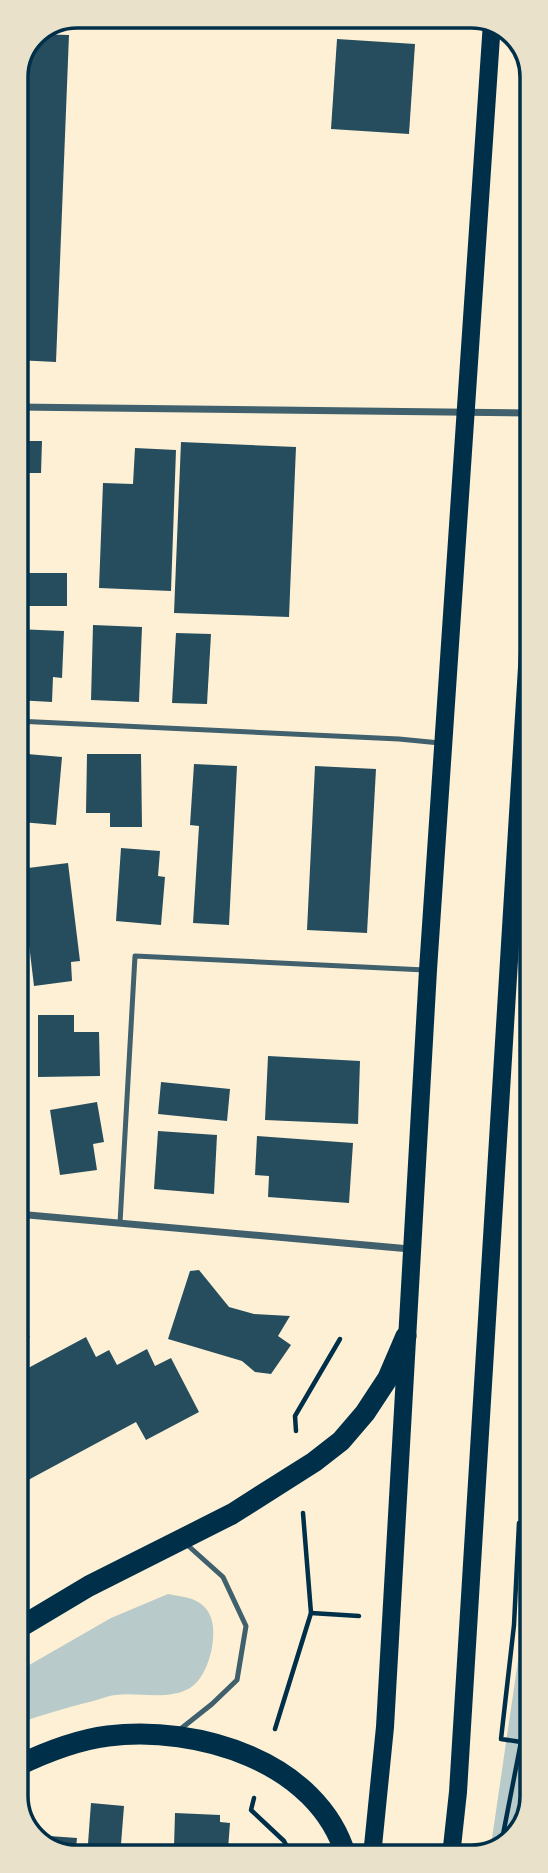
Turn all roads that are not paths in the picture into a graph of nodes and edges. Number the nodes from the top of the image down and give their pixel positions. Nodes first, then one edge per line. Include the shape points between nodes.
1 (491, 33) edge
2 (28, 407) edge
3 (466, 412) junction
4 (520, 413) edge
5 (28, 722) edge
6 (444, 743) junction
7 (520, 781) edge
8 (428, 970) junction
9 (28, 1215) edge
10 (120, 1223) junction
11 (412, 1249) junction
12 (406, 1336) junction
13 (182, 1540) junction
14 (28, 1622) edge
15 (173, 1735) junction
16 (28, 1760) edge
17 (343, 1845) edge
18 (373, 1845) edge
19 (452, 1845) edge

1 - 3 main road
2 - 3 street
3 - 4 street
3 - 6 main road
5 - 6 lane
6 - 8 main road
7 - 19 main road
8 - 10 lane via 135,956
8 - 11 main road
9 - 10 street
10 - 11 street
11 - 12 main road
12 - 13 highway via 388,1378 341,1440 232,1514
12 - 18 main road via 385,1727
13 - 14 highway
13 - 15 lane via 223,1577 246,1626 237,1680
15 - 16 highway via 107,1736
15 - 17 highway via 220,1745 256,1759 290,1780 318,1805

